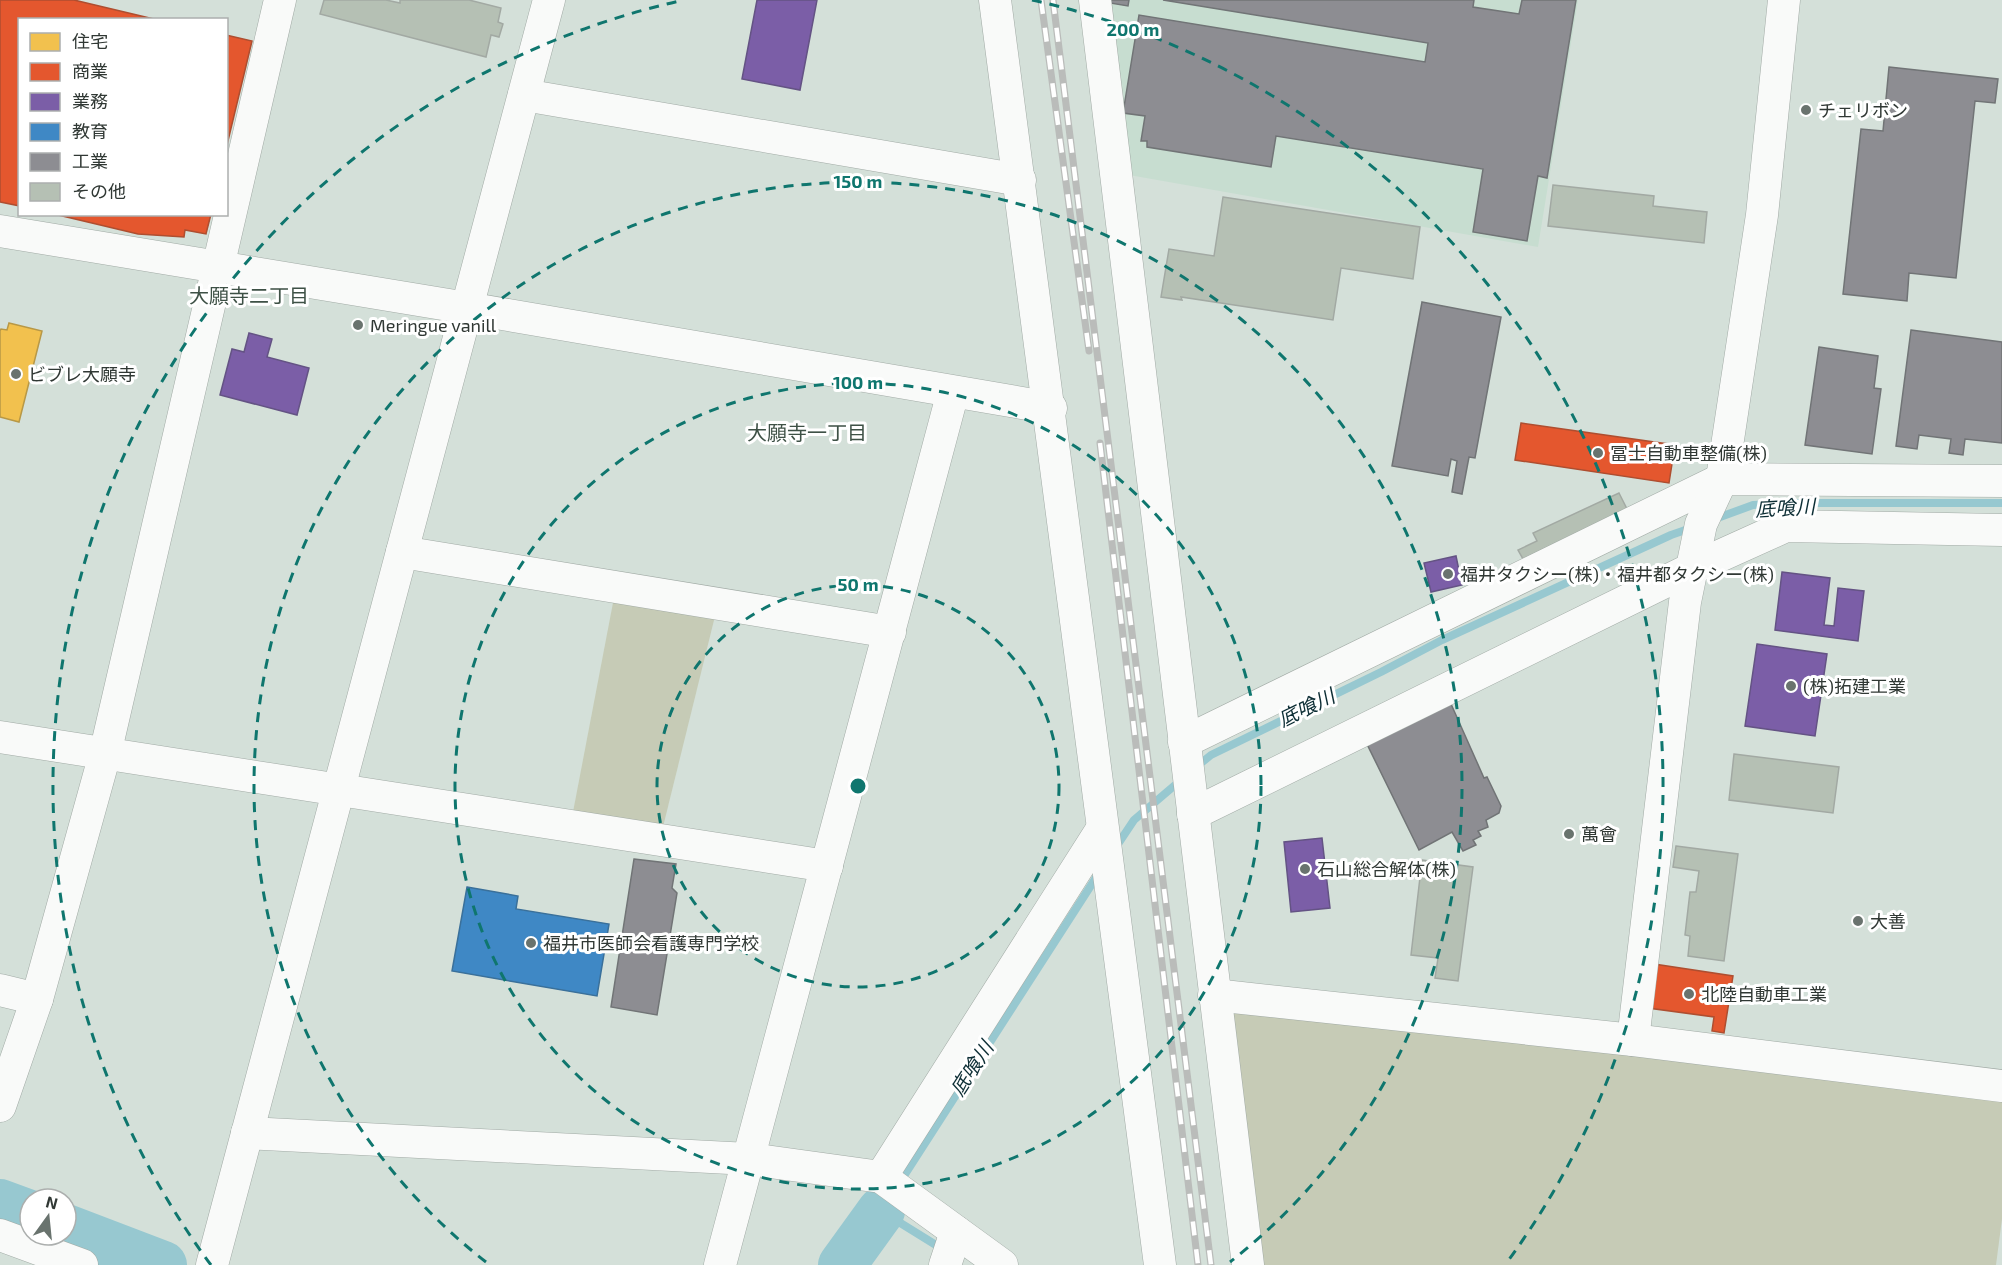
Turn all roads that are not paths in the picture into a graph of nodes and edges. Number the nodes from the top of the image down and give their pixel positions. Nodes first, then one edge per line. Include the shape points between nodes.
1 (279, 0) edge
2 (549, 0) edge
3 (995, 0) edge
4 (1095, 0) edge
5 (1784, 0) edge
6 (524, 96) junction
7 (1020, 180) junction
8 (0, 231) edge
9 (217, 267) junction
10 (467, 308) junction
11 (953, 392) junction
12 (1051, 408) junction
13 (1722, 479) junction
14 (2002, 482) edge
15 (2002, 530) edge
16 (402, 552) junction
17 (1693, 568) junction
18 (890, 632) junction
19 (0, 737) edge
20 (1184, 742) junction
21 (105, 754) junction
22 (339, 791) junction
23 (1193, 814) junction
24 (1102, 829) junction
25 (827, 866) junction
26 (0, 990) edge
27 (1214, 995) junction
28 (38, 999) junction
29 (1633, 1040) junction
30 (2002, 1086) edge
31 (0, 1106) edge
32 (247, 1133) junction
33 (748, 1159) junction
34 (881, 1177) junction
35 (956, 1232) junction
36 (0, 1235) edge
37 (62, 1262) edge
38 (212, 1265) edge
39 (720, 1265) edge
40 (945, 1265) edge
41 (1002, 1265) edge
42 (1160, 1265) edge
43 (1248, 1265) edge

1 - 9 street
2 - 6 street
3 - 7 street
4 - 20 street
5 - 13 street via 1762,215
6 - 7 street
6 - 10 street
7 - 12 street
8 - 9 street
9 - 10 street
9 - 21 street
10 - 11 street
10 - 16 street
11 - 12 street
11 - 18 street
12 - 24 street
13 - 14 street
13 - 17 street via 1701,524
13 - 20 street
15 - 17 street via 1786,526
16 - 18 street
16 - 22 street
17 - 23 street
17 - 29 street via 1685,602
18 - 25 street
19 - 21 street
20 - 23 street
21 - 22 street
21 - 28 street
22 - 25 street
22 - 32 street
23 - 27 street
24 - 34 street
24 - 42 street
25 - 33 street
26 - 28 street
27 - 29 street
27 - 43 street
28 - 31 street
29 - 30 street
32 - 33 street
32 - 38 street
33 - 34 street
33 - 39 street
34 - 35 street
35 - 40 street
35 - 41 street
36 - 37 street

